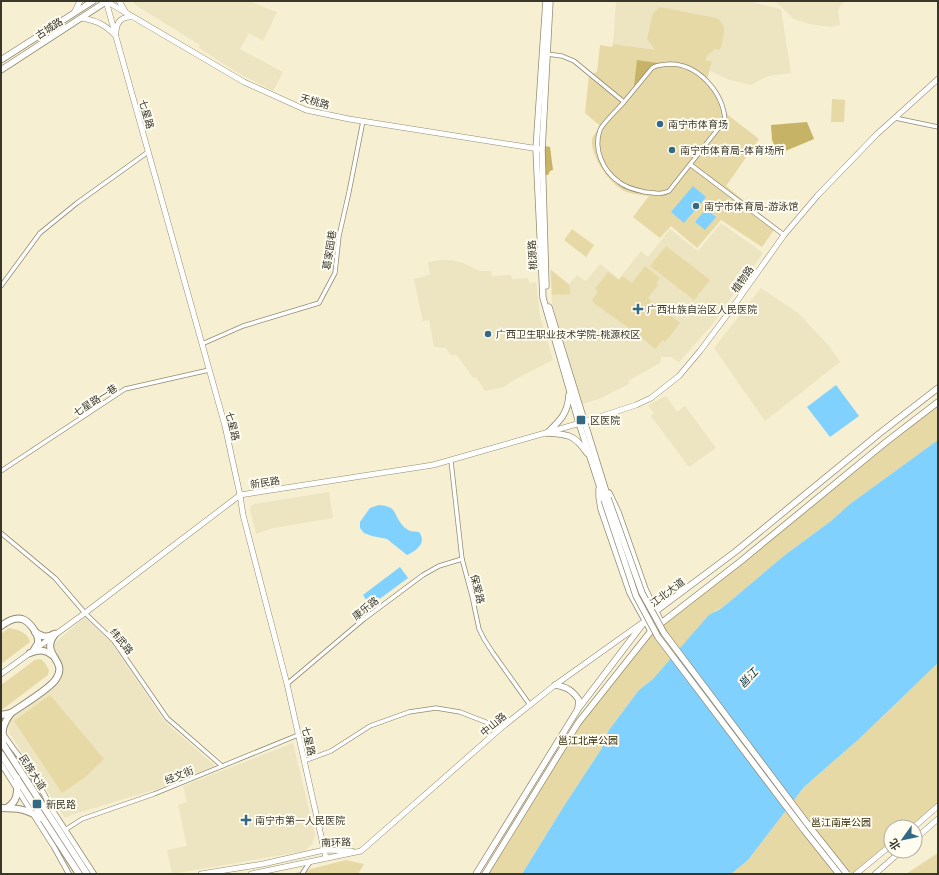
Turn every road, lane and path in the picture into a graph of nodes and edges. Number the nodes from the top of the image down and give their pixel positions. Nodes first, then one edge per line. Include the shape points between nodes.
1 (80, 1) edge
2 (93, 1) edge
3 (106, 1) edge
4 (119, 1) edge
5 (546, 1) edge
6 (550, 1) edge
7 (74, 13) junction
8 (126, 14) junction
9 (132, 17) junction
10 (82, 18) junction
11 (116, 36) junction
12 (547, 54) junction
13 (1, 60) edge
14 (1, 70) edge
15 (938, 79) edge
16 (624, 102) junction
17 (895, 118) junction
18 (363, 121) junction
19 (938, 128) edge
20 (539, 149) junction
21 (148, 152) junction
22 (691, 165) junction
23 (784, 235) junction
24 (1, 286) edge
25 (202, 344) junction
26 (209, 370) junction
27 (938, 388) edge
28 (570, 390) junction
29 (938, 402) edge
30 (582, 422) junction
31 (547, 433) junction
32 (590, 458) junction
33 (451, 461) junction
34 (1, 471) edge
35 (601, 484) junction
36 (240, 495) junction
37 (606, 499) junction
38 (1, 533) edge
39 (462, 559) junction
40 (656, 611) junction
41 (85, 613) junction
42 (645, 621) junction
43 (661, 622) junction
44 (1, 626) edge
45 (651, 631) junction
46 (35, 632) junction
47 (55, 634) junction
48 (32, 652) junction
49 (54, 656) junction
50 (1, 674) edge
51 (287, 684) junction
52 (556, 685) junction
53 (530, 705) junction
54 (578, 709) junction
55 (11, 713) junction
56 (1, 715) edge
57 (501, 728) junction
58 (2, 732) edge
59 (298, 735) junction
60 (2, 743) edge
61 (1, 754) edge
62 (304, 761) junction
63 (1, 764) edge
64 (222, 766) junction
65 (17, 778) junction
66 (17, 790) junction
67 (938, 806) edge
68 (8, 807) junction
69 (1, 808) edge
70 (32, 813) junction
71 (43, 819) junction
72 (923, 819) edge
73 (938, 819) edge
74 (65, 830) junction
75 (923, 832) edge
76 (324, 850) junction
77 (361, 851) junction
78 (883, 852) edge
79 (326, 858) junction
80 (892, 859) edge
81 (310, 862) junction
82 (886, 865) junction
83 (838, 873) edge
84 (69, 874) edge
85 (79, 874) edge
86 (87, 874) edge
87 (94, 874) edge
88 (201, 874) edge
89 (250, 874) edge
90 (302, 874) edge
91 (476, 874) edge
92 (485, 874) edge
93 (847, 874) edge
94 (856, 874) edge
95 (875, 874) edge
96 (881, 874) edge

1 - 7 main road
2 - 7 main road, 古城路
3 - 8 main road, 天桃路
3 - 10 main road, 古城路
3 - 11 main road, 七星路
4 - 8 main road
5 - 20 main road, 桃源路
6 - 12 main road, 桃源路
7 - 13 main road, 古城路
8 - 9 main road, 天桃路
9 - 11 main road via 124,17 118,22
9 - 18 main road, 天桃路 via 244,82 306,110
10 - 11 main road via 97,21
10 - 14 main road, 古城路
11 - 21 main road, 七星路
12 - 16 street via 574,61
12 - 20 main road, 桃源路
15 - 17 main road, 植物路
16 - 22 street via 601,129 598,139 602,163 609,174 628,187 645,192 664,193
16 - 22 street via 656,65 674,64 687,67 701,75 712,87 725,120
17 - 19 street
17 - 23 main road, 植物路 via 818,195
18 - 20 main road, 天桃路
18 - 25 street, 葛家园巷 via 339,236 335,273 319,303 243,326
20 - 28 main road, 桃源路 via 543,298
20 - 30 main road, 桃源路 via 547,298
21 - 24 street via 40,233
21 - 25 main road, 七星路
22 - 23 street
23 - 30 main road, 植物路 via 730,312 679,376 651,398
25 - 26 main road, 七星路
26 - 34 street, 七星路一巷 via 125,389
26 - 36 main road, 七星路 via 225,426
27 - 40 main road, 江北大道 via 735,552
28 - 30 main road, 桃源路
28 - 31 main road via 569,405 565,413
29 - 43 main road, 江北大道
30 - 31 main road, 新民路
30 - 32 main road, 桃源路
30 - 35 main road, 桃源路
31 - 32 main road via 570,435 577,440
31 - 33 main road, 新民路
32 - 35 main road, 桃源路
33 - 36 main road, 新民路
33 - 39 street, 保爱路
35 - 37 main road, 桃源路
35 - 40 main road via 611,496 618,512
35 - 42 main road via 601,510 630,593
36 - 41 main road, 新民路
36 - 51 main road, 七星路
37 - 83 main road, bridge via 636,596 658,636
37 - 93 main road, bridge via 642,593 664,633
38 - 41 street, 纬武路 via 55,578
39 - 51 street, 康乐路 via 439,566 423,575 364,619
39 - 53 street, 保爱路 via 482,634
40 - 42 main road, 江北大道
40 - 43 main road
41 - 47 main road, 新民路
41 - 64 street, 纬武路 via 114,641 167,718
42 - 45 main road
42 - 52 main road, 中山路
42 - 54 main road, 江北大道
43 - 45 main road, 江北大道
44 - 46 highway via 15,619 22,619
45 - 92 main road, 江北大道 via 578,723
46 - 47 highway via 46,637
46 - 48 highway via 38,641
47 - 48 main road, 新民路
47 - 49 highway via 50,643
48 - 49 highway via 41,650
48 - 50 main road, 新民路
49 - 55 highway via 59,664 56,679
51 - 59 main road, 七星路
52 - 53 main road, 中山路
52 - 54 main road via 572,690 579,700
53 - 57 main road, 中山路
54 - 91 main road, 江北大道
55 - 56 highway
55 - 58 highway
57 - 62 street via 460,712 436,708 408,712 370,726 331,751
57 - 77 main road, 中山路
58 - 60 highway
58 - 74 street via 40,787
59 - 62 main road, 七星路
59 - 64 street, 经文街
60 - 86 highway, 民族大道
61 - 65 highway, 民族大道
62 - 76 main road, 七星路
63 - 66 street
64 - 74 street, 经文街 via 154,794 82,819
65 - 66 highway
65 - 71 highway, 民族大道
66 - 68 highway via 15,800
66 - 70 street
67 - 72 main road
68 - 69 highway
68 - 70 highway
70 - 71 highway
70 - 84 street
71 - 85 highway, 民族大道
73 - 75 main road
74 - 87 street
76 - 77 main road, 南环路
76 - 79 main road, 七星路
76 - 88 main road, 南环路 via 263,864
77 - 79 main road, 南环路
78 - 94 main road
79 - 81 main road, 南环路
80 - 82 main road
81 - 89 main road, 南环路
81 - 90 street
82 - 95 main road
82 - 96 main road

